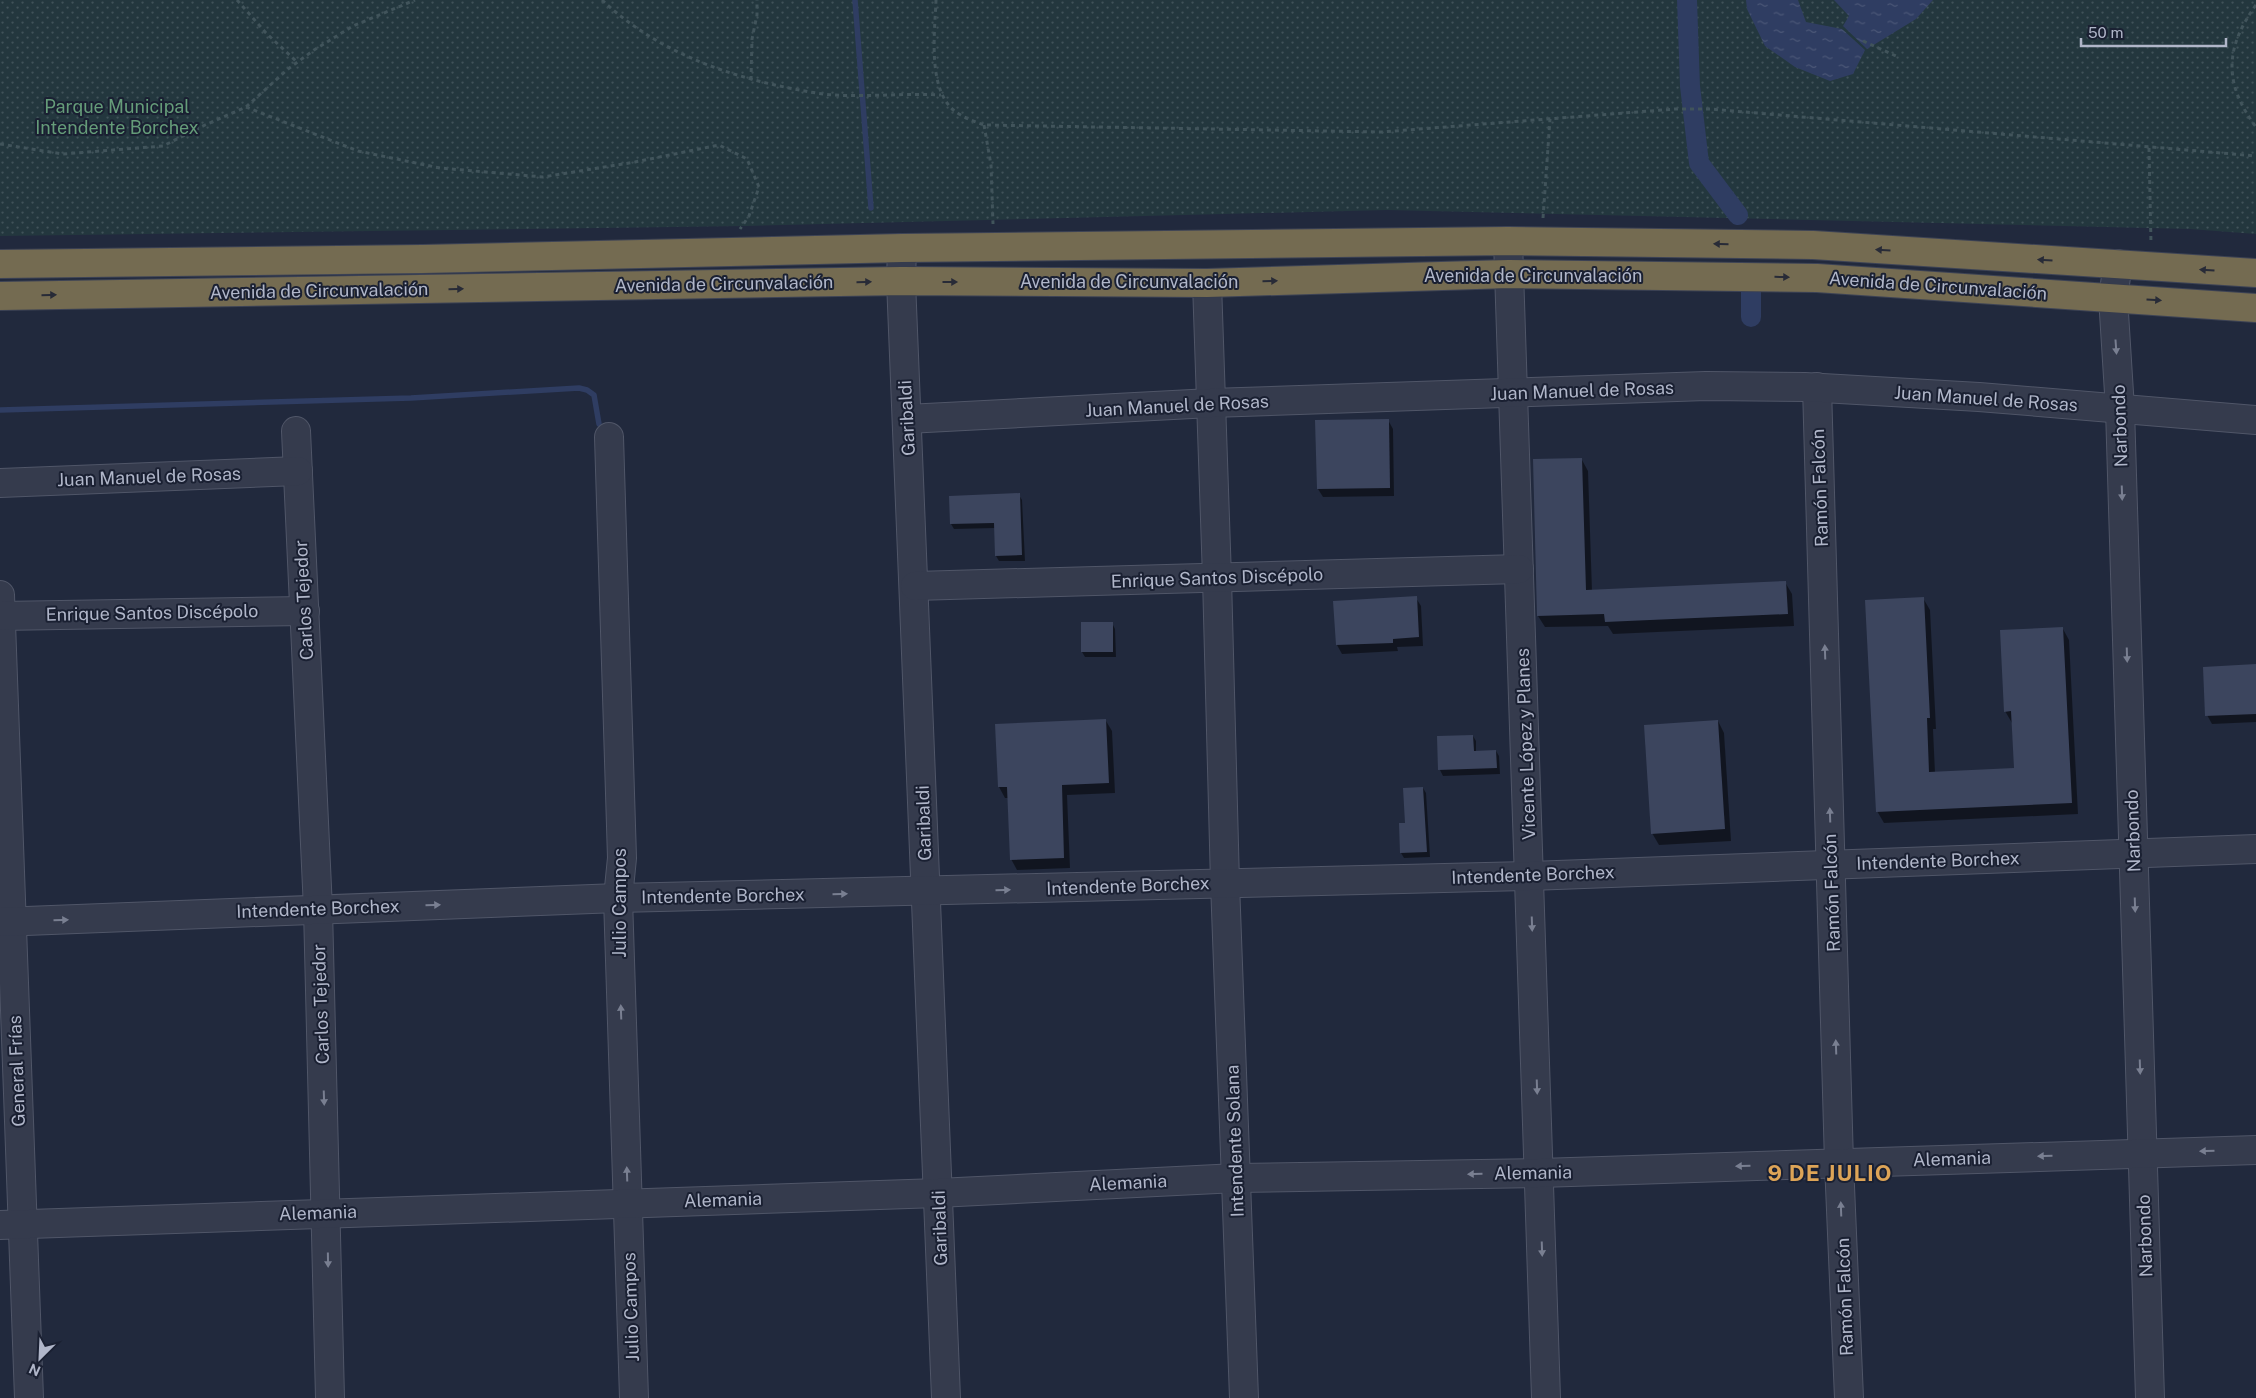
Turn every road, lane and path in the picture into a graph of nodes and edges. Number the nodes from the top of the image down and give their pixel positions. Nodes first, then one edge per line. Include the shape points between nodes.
1 (237, 0) edge
2 (415, 0) edge
3 (602, 0) edge
4 (757, 0) edge
5 (936, 0) edge
6 (2256, 5) edge
7 (1863, 42) dead end
8 (1896, 56) dead end
9 (297, 62) junction
10 (751, 80) junction
11 (941, 94) junction
12 (246, 107) junction
13 (1550, 119) junction
14 (984, 125) junction
15 (2256, 127) edge
16 (0, 144) edge
17 (2150, 148) junction
18 (2256, 156) edge
19 (1542, 223) dead end
20 (994, 227) dead end
21 (2150, 233) dead end
22 (1508, 241) junction
23 (902, 248) junction
24 (723, 251) junction
25 (0, 264) edge
26 (2118, 264) junction
27 (2256, 273) edge
28 (1509, 274) junction
29 (901, 281) junction
30 (1207, 283) junction
31 (0, 296) edge
32 (2113, 297) junction
33 (2256, 308) edge
34 (1817, 387) junction
35 (1513, 394) junction
36 (1211, 403) junction
37 (2120, 409) junction
38 (907, 419) junction
39 (2256, 420) edge
40 (296, 431) dead end
41 (609, 437) dead end
42 (298, 471) junction
43 (0, 483) edge
44 (1520, 569) junction
45 (1217, 578) junction
46 (915, 586) junction
47 (0, 609) edge
48 (305, 611) junction
49 (2256, 849) edge
50 (2133, 854) junction
51 (1831, 864) junction
52 (1530, 876) junction
53 (1224, 883) junction
54 (927, 892) junction
55 (618, 898) junction
56 (318, 909) junction
57 (6, 922) edge
58 (2256, 1150) edge
59 (2142, 1153) junction
60 (1840, 1163) junction
61 (1540, 1173) junction
62 (1237, 1178) junction
63 (938, 1193) junction
64 (628, 1203) junction
65 (327, 1213) junction
66 (11, 1224) edge
67 (29, 1398) edge
68 (330, 1398) edge
69 (634, 1398) edge
70 (946, 1398) edge
71 (1244, 1398) edge
72 (1546, 1398) edge
73 (1849, 1398) edge
74 (2150, 1398) edge

1 - 9 path
2 - 9 path via 353,26
3 - 10 path via 662,44 692,59
4 - 10 path
5 - 11 path via 936,76
6 - 15 path via 2235,47 2232,66 2234,89 2242,108
7 - 8 path
9 - 12 path
10 - 11 path via 810,92
11 - 14 path via 957,114
12 - 16 path via 163,146 63,154
12 - 24 path via 358,151 440,168 543,177 719,145 748,159 759,187 749,216
13 - 14 path via 1382,132
13 - 17 path via 1710,108
13 - 19 path
14 - 20 path via 991,165
17 - 18 path
17 - 21 path
22 - 23 highway, Avenida de Circunvalación
26 -> 22 highway, Avenida de Circunvalación via 1812,245
22 - 28 street, Vicente López y Planes
23 - 24 highway, Avenida de Circunvalación
23 - 29 street, Garibaldi
24 - 25 highway, Avenida de Circunvalación via 422,259
27 -> 26 highway, Avenida de Circunvalación
26 - 32 street, Narbondo
30 -> 28 highway, Avenida de Circunvalación
28 -> 32 highway, Avenida de Circunvalación via 1817,278
28 - 35 street, Vicente López y Planes
29 -> 30 highway, Avenida de Circunvalación
31 -> 29 highway, Avenida de Circunvalación
29 - 38 street, Garibaldi
30 - 36 street, Intendente Solana
32 -> 33 highway, Avenida de Circunvalación
32 -> 37 street, Narbondo
34 - 35 street, Juan Manuel de Rosas via 1706,386
34 - 37 street, Juan Manuel de Rosas
51 -> 34 street, Ramón Falcón
35 - 36 street, Juan Manuel de Rosas
35 - 44 street, Vicente López y Planes
36 - 38 street, Juan Manuel de Rosas
36 - 45 street, Intendente Solana
37 - 39 street, Juan Manuel de Rosas
37 -> 50 street, Narbondo
38 - 46 street, Garibaldi
40 - 42 street, Carlos Tejedor
41 - 55 street, Julio Campos via 622,858
42 - 43 street, Juan Manuel de Rosas
42 - 48 street, Carlos Tejedor
44 - 45 street, Enrique Santos Discépolo
44 - 52 street, Vicente López y Planes
45 - 46 street, Enrique Santos Discépolo
45 - 53 street, Intendente Solana
46 - 54 street, Garibaldi
47 - 48 street, Enrique Santos Discépolo
47 - 57 street, General Frías
48 - 56 street, Carlos Tejedor
49 - 50 street, Intendente Borchex
50 - 51 street, Intendente Borchex
50 -> 59 street, Narbondo
51 - 52 street, Intendente Borchex
60 -> 51 street, Ramón Falcón
52 - 53 street, Intendente Borchex
52 -> 61 street, Vicente López y Planes
54 -> 53 street, Intendente Borchex
53 - 62 street, Intendente Solana
55 -> 54 street, Intendente Borchex
54 - 63 street, Garibaldi
56 -> 55 street, Intendente Borchex
64 -> 55 street, Julio Campos
57 -> 56 street, Intendente Borchex
56 -> 65 street, Carlos Tejedor
57 - 66 street, General Frías
58 -> 59 street, Alemania
59 -> 60 street, Alemania
59 - 74 street, Narbondo
60 -> 61 street, Alemania
73 -> 60 street, Ramón Falcón
61 -> 62 street, Alemania
61 -> 72 street, Vicente López y Planes
62 - 63 street, Alemania
62 - 71 street, Intendente Solana
63 - 64 street, Alemania
63 - 70 street, Garibaldi
64 - 65 street, Alemania
64 - 69 street, Julio Campos
65 - 66 street, Alemania
65 -> 68 street, Carlos Tejedor
66 - 67 street, General Frías

